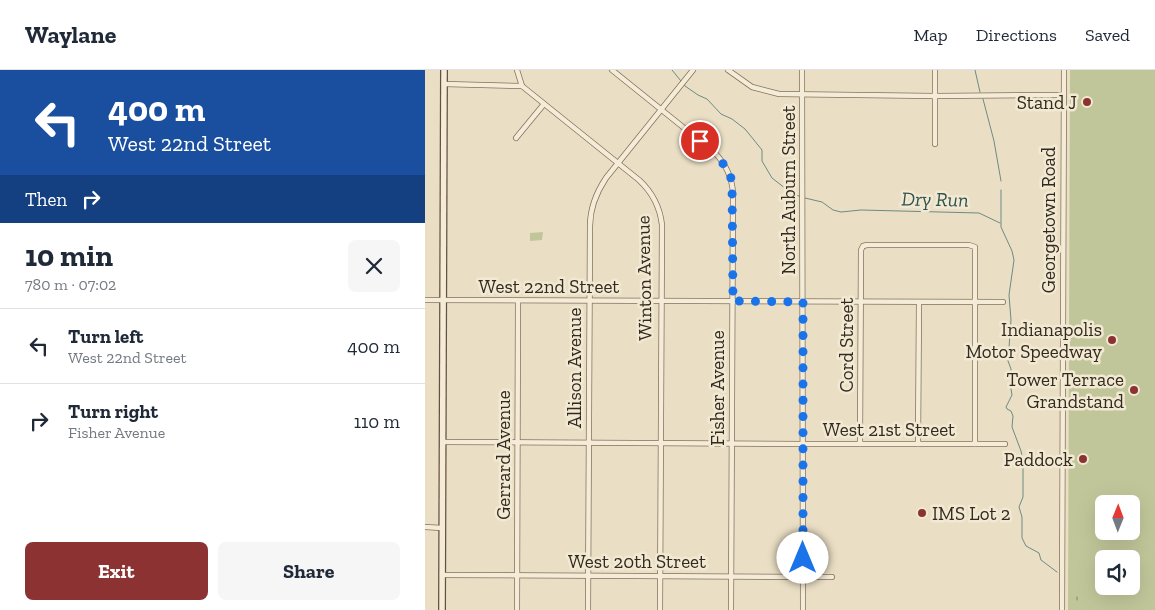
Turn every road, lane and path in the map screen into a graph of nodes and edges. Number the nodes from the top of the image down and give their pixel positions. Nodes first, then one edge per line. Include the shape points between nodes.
1 (444, 70) edge
2 (517, 70) edge
3 (612, 70) edge
4 (693, 70) edge
5 (728, 70) edge
6 (803, 70) edge
7 (935, 70) edge
8 (1063, 70) edge
9 (444, 84) junction
10 (522, 86) junction
11 (802, 95) junction
12 (1063, 95) junction
13 (935, 96) junction
14 (544, 104) junction
15 (661, 110) junction
16 (516, 138) dead end
17 (935, 144) dead end
18 (618, 163) junction
19 (425, 300) edge
20 (443, 300) junction
21 (519, 300) junction
22 (589, 301) junction
23 (661, 301) junction
24 (733, 301) junction
25 (803, 302) junction
26 (861, 302) junction
27 (919, 302) junction
28 (976, 302) junction
29 (1003, 302) dead end
30 (443, 442) junction
31 (518, 442) junction
32 (589, 442) junction
33 (661, 443) junction
34 (732, 444) junction
35 (803, 444) junction
36 (860, 444) junction
37 (918, 444) junction
38 (975, 444) junction
39 (1005, 444) dead end
40 (425, 527) edge
41 (442, 528) junction
42 (442, 575) junction
43 (517, 575) junction
44 (589, 576) junction
45 (660, 576) junction
46 (731, 577) junction
47 (803, 577) junction
48 (832, 577) dead end
49 (442, 610) edge
50 (517, 610) edge
51 (588, 610) edge
52 (660, 610) edge
53 (731, 610) edge
54 (803, 610) edge
55 (1062, 610) edge

1 - 9 main road
2 - 10 street
3 - 15 street, Fisher Avenue
4 - 15 street, Allison Avenue
5 - 11 street via 760,90
6 - 11 street, North Auburn Street
7 - 13 street
8 - 12 street, Georgetown Road
9 - 10 street
9 - 20 main road
10 - 14 street, Winton Avenue
11 - 13 street
11 - 25 street, North Auburn Street
12 - 13 street
12 - 55 street, Georgetown Road
13 - 17 street
14 - 16 street
14 - 18 street, Winton Avenue
15 - 18 street, Allison Avenue
15 - 24 street, Fisher Avenue via 714,152 730,176 733,193
18 - 22 street, Allison Avenue via 600,187 592,209
18 - 23 street, Winton Avenue via 646,187 659,211 662,226
19 - 20 street, West 22nd Street
20 - 21 street, West 22nd Street
20 - 30 main road
21 - 22 street, West 22nd Street
21 - 31 street, Gerrard Avenue
22 - 23 street, West 22nd Street
22 - 32 street, Allison Avenue
23 - 24 street, West 22nd Street
23 - 33 street, Winton Avenue
24 - 25 street, West 22nd Street
24 - 34 street, Fisher Avenue
25 - 26 street, West 22nd Street
25 - 35 street, North Auburn Street
26 - 27 street, West 22nd Street
26 - 28 street, Cord Street via 862,247 969,245 976,251
26 - 36 street, Cord Street
27 - 28 street, West 22nd Street
27 - 37 street
28 - 29 street, West 22nd Street
28 - 38 street
30 - 31 street, West 21st Street
30 - 41 main road
31 - 32 street, West 21st Street
31 - 43 street, Gerrard Avenue
32 - 33 street, West 21st Street
32 - 44 street, Allison Avenue
33 - 34 street, West 21st Street
33 - 45 street, Winton Avenue
34 - 35 street, West 21st Street
34 - 46 street, Fisher Avenue
35 - 36 street, West 21st Street
35 - 47 street, North Auburn Street
36 - 37 street, West 21st Street
37 - 38 street, West 21st Street
38 - 39 street, West 21st Street
40 - 41 street
41 - 42 main road
42 - 43 street, West 20th Street
42 - 49 main road
43 - 44 street, West 20th Street
43 - 50 street, Gerrard Avenue
44 - 45 street, West 20th Street
44 - 51 street, Allison Avenue
45 - 46 street, West 20th Street
45 - 52 street, Winton Avenue
46 - 47 street, West 20th Street
46 - 53 street, Fisher Avenue
47 - 48 street, West 20th Street
47 - 54 street, North Auburn Street

